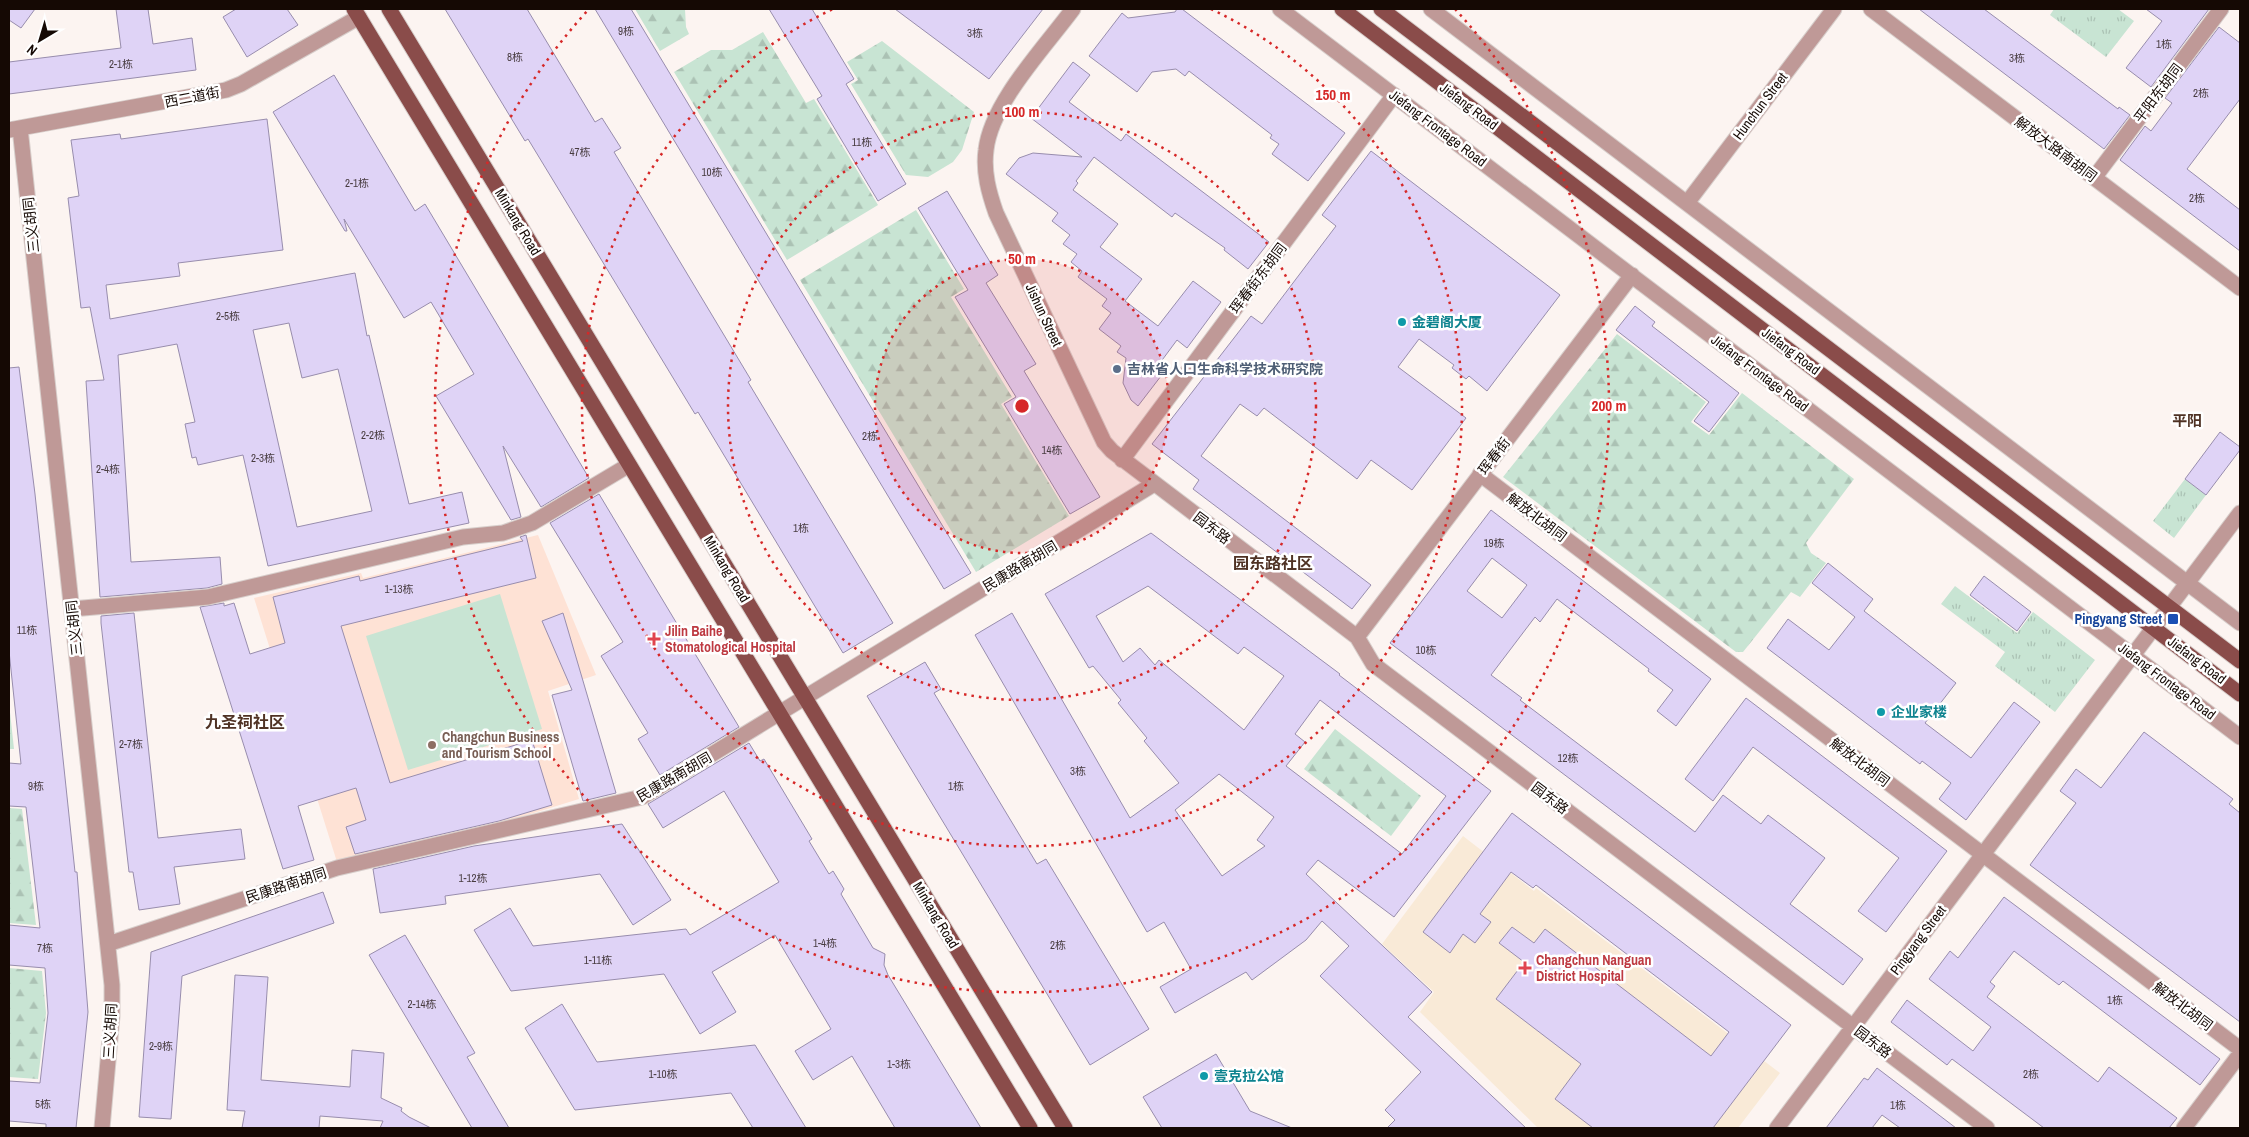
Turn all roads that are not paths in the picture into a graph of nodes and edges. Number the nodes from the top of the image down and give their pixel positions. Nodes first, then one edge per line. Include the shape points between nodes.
1 (389, 9) edge
2 (1073, 9) edge
3 (1280, 9) edge
4 (1342, 9) edge
5 (1381, 9) edge
6 (1834, 9) edge
7 (1871, 9) edge
8 (2222, 9) edge
9 (1439, 11) edge
10 (356, 13) edge
11 (1394, 95) junction
12 (14, 129) edge
13 (2094, 178) junction
14 (1687, 203) junction
15 (1632, 275) junction
16 (2240, 288) edge
17 (1122, 460) junction
18 (629, 465) junction
19 (1480, 474) junction
20 (1154, 484) junction
21 (2240, 513) edge
22 (2187, 583) junction
23 (2169, 607) junction
24 (72, 609) junction
25 (2240, 623) edge
26 (2154, 628) junction
27 (1357, 637) junction
28 (2133, 656) junction
29 (2240, 661) edge
30 (2240, 694) edge
31 (805, 698) junction
32 (779, 713) junction
33 (2240, 738) edge
34 (1983, 854) junction
35 (108, 944) junction
36 (1853, 1027) junction
37 (2240, 1049) edge
38 (2240, 1054) edge
39 (102, 1128) edge
40 (1030, 1128) edge
41 (1065, 1128) edge
42 (1777, 1128) edge
43 (1987, 1128) edge
44 (2184, 1128) edge

1 - 31 main road, Minkang Road
2 - 17 street, Jishun Street via 1002,104 991,127 985,170 996,213 1104,442
3 - 11 street, Jiefang Frontage Road
4 - 26 main road, Jiefang Road
5 - 23 main road, Jiefang Road
6 - 14 street, Hunchun Street
7 - 13 street, 解放大路南胡同
8 - 13 street, 平阳东胡同
9 - 14 street
10 - 12 street, 西二道街 via 226,90
10 - 18 main road
11 - 15 street, Jiefang Frontage Road
11 - 17 street, 珲春街东胡同
12 - 24 street, 三义胡同
13 - 16 street, 解放大路南胡同
14 - 22 street
15 - 19 street, 珲春街
15 - 28 street, Jiefang Frontage Road
17 - 20 street, 园东路
18 - 24 street via 532,523 503,533 463,537 208,597
18 - 32 main road
19 - 27 street, 珲春街
19 - 34 street, 解放北胡同
20 - 27 street, 园东路
20 - 31 street, 民康路南胡同
21 - 22 street, Pingyang Street
22 - 23 street, Pingyang Street
22 - 25 street
23 - 26 street, Pingyang Street
23 - 29 main road, Jiefang Road
24 - 35 street, 三义胡同
26 - 28 street, Pingyang Street
26 - 30 main road, Jiefang Road
27 - 36 street, 园东路 via 1373,664
28 - 33 street, Jiefang Frontage Road
28 - 34 street, Pingyang Street
31 - 32 street, 民康路南胡同
31 - 41 main road, Minkang Road
32 - 35 street, 民康路南胡同 via 642,798 337,868
32 - 40 main road
34 - 36 street, Pingyang Street
34 - 37 street, 解放北胡同
35 - 39 street, 三义胡同 via 112,1016
36 - 42 street, Pingyang Street
36 - 43 street, 园东路
38 - 44 street

